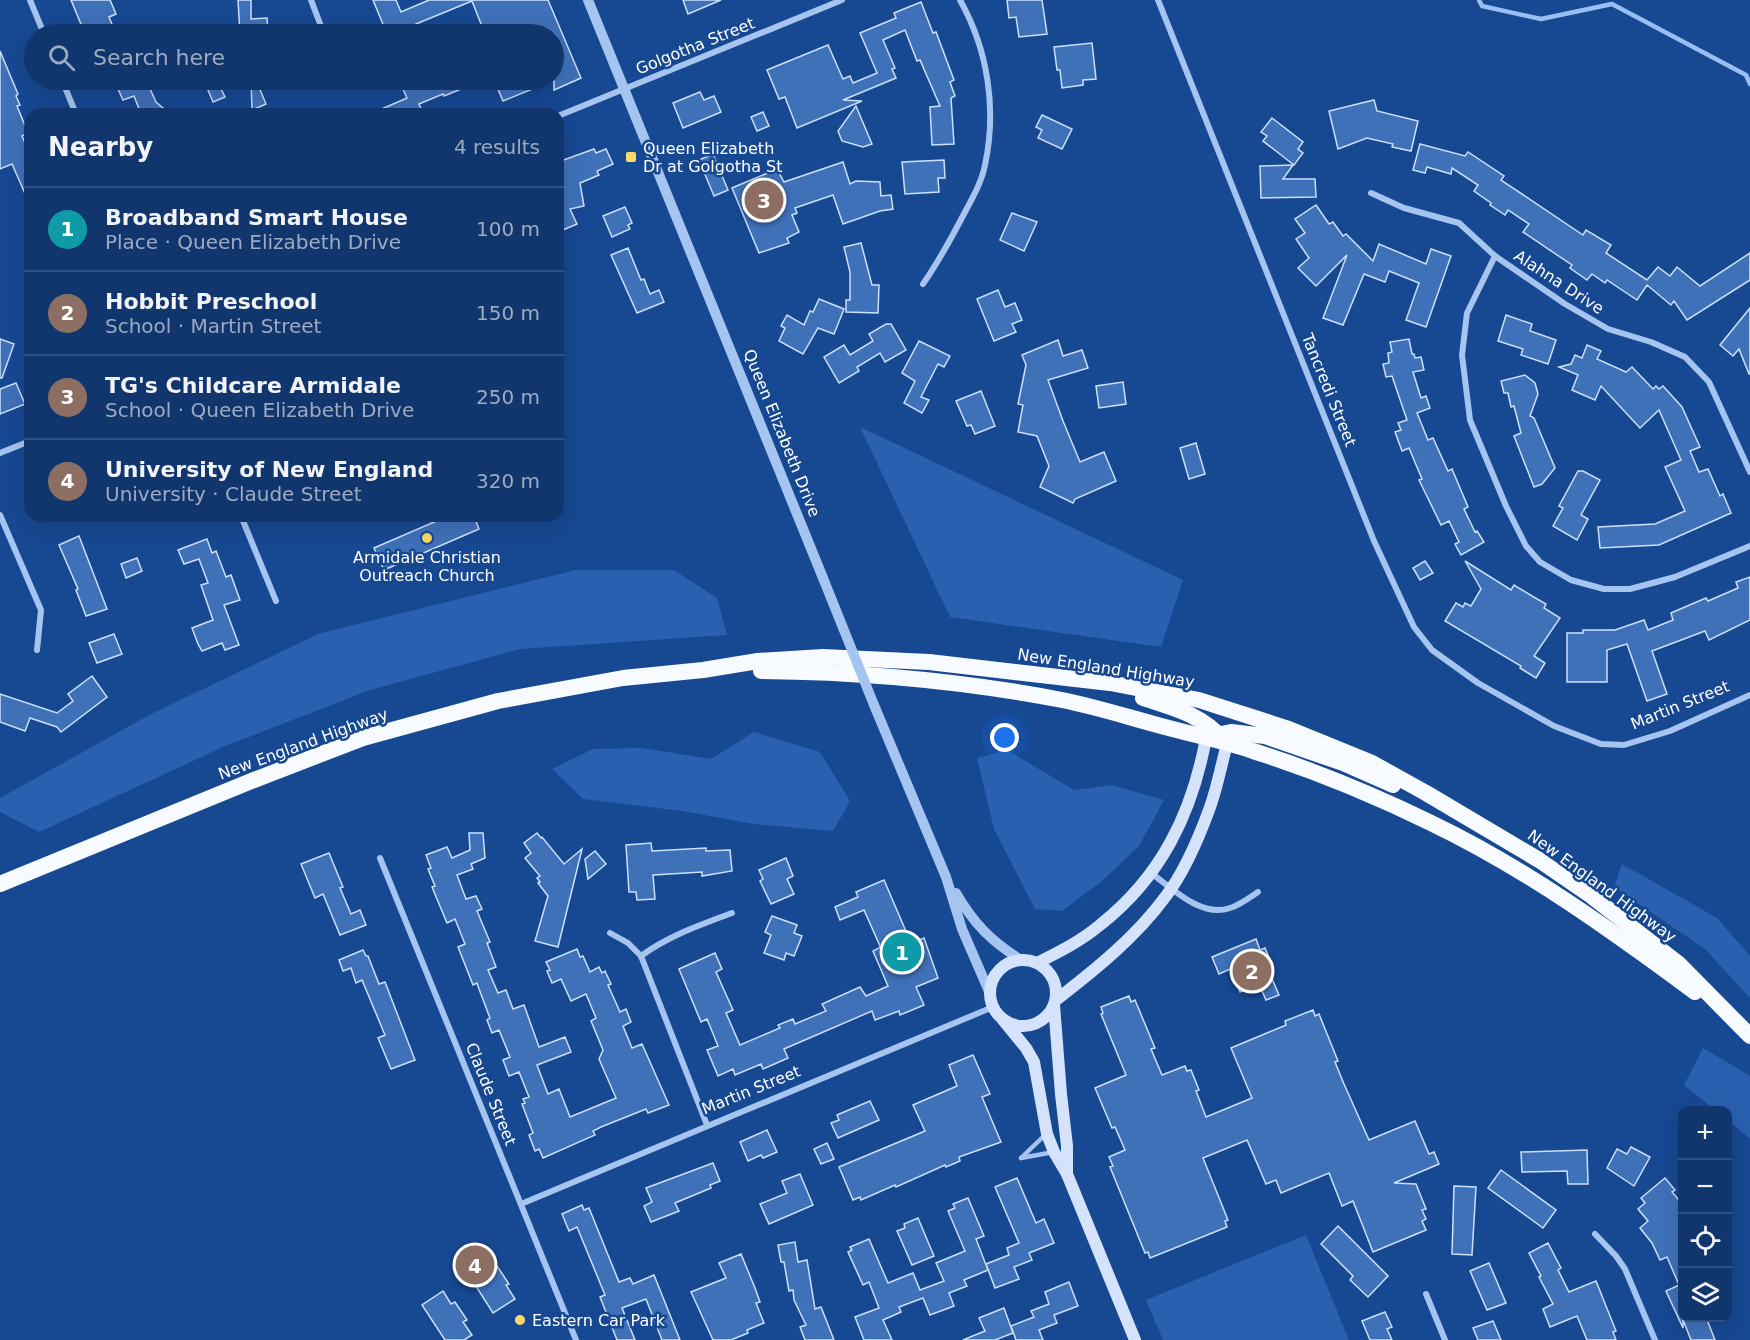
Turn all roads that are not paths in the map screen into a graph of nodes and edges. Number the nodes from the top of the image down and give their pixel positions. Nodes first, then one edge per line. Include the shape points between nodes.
1 (30, 0) edge
2 (311, 0) edge
3 (588, 0) edge
4 (842, 0) edge
5 (960, 0) edge
6 (1158, 0) edge
7 (40, 24) edge
8 (320, 24) edge
9 (66, 90) edge
10 (625, 90) junction
11 (74, 108) edge
12 (564, 114) edge
13 (1371, 193) dead end
14 (1495, 256) junction
15 (923, 284) dead end
16 (24, 443) edge
17 (0, 453) edge
18 (1750, 472) edge
19 (0, 514) edge
20 (243, 522) edge
21 (1750, 546) edge
22 (276, 601) dead end
23 (38, 650) dead end
24 (703, 670) junction
25 (1110, 683) junction
26 (1750, 695) edge
27 (1554, 726) joint
28 (1217, 739) junction
29 (1426, 793) junction
30 (380, 858) dead end
31 (1151, 873) junction
32 (946, 877) junction
33 (0, 884) edge
34 (1172, 888) junction
35 (1258, 892) dead end
36 (732, 913) dead end
37 (610, 933) dead end
38 (640, 956) junction
39 (1021, 960) junction
40 (1037, 963) junction
41 (992, 1002) junction
42 (1055, 1002) junction
43 (1003, 1020) junction
44 (1734, 1021) junction
45 (1750, 1036) edge
46 (707, 1125) junction
47 (1047, 1134) junction
48 (1054, 1152) junction
49 (1067, 1174) junction
50 (521, 1204) junction
51 (1595, 1234) dead end
52 (1426, 1294) dead end
53 (576, 1340) edge
54 (1135, 1340) edge
55 (1445, 1340) edge
56 (1655, 1340) edge

1 - 7 street
2 - 8 street
3 - 10 street, Queen Elizabeth Drive
4 - 10 street, Golgotha Street
5 - 15 street via 971,19 984,61 991,106 990,130 985,167 974,195 941,259
6 - 27 street, Tancredi Street via 1374,541 1414,627 1432,650 1478,683
9 - 11 street
10 - 12 street, Golgotha Street
10 - 32 street, Queen Elizabeth Drive, bridge
13 - 14 street, Alahna Drive via 1404,208 1459,224
14 - 18 street, Alahna Drive via 1608,329 1685,357 1710,382
14 - 21 street via 1467,313 1462,355 1470,420 1506,506 1526,546 1540,562 1571,580 1604,589 1630,589 1675,577
16 - 17 street
19 - 23 street via 41,610
20 - 22 street
24 - 25 highway, New England Highway via 758,661 823,657 929,662
24 - 28 highway, New England Highway via 814,671 991,688 1065,700
24 - 33 highway, New England Highway via 623,678 498,701 363,738
25 - 28 highway via 1186,712 1211,726
25 - 29 highway, New England Highway via 1198,700 1286,728 1372,763
26 - 27 street, Martin Street via 1670,731 1624,745 1601,744
28 - 29 highway via 1231,732 1264,736 1343,763 1390,785
28 - 31 main road via 1175,833
28 - 34 main road via 1209,808
28 - 44 highway, New England Highway via 1313,772 1432,823 1521,872
29 - 44 highway, New England Highway via 1590,895 1679,964
30 - 50 street, Claude Street
31 - 34 street
31 - 40 main road via 1126,903 1099,926
32 - 39 street, Queen Elizabeth Drive via 975,924
32 - 41 street, Queen Elizabeth Drive
34 - 35 street via 1209,910 1232,908
34 - 42 main road via 1131,936
36 - 38 street via 674,936
37 - 38 street
38 - 46 street
39 - 40 main road
39 - 41 main road via 998,972 991,987
40 - 42 main road via 1055,982
41 - 43 main road
41 - 46 street, Martin Street
42 - 43 main road via 1044,1019 1028,1026
42 - 49 main road
43 - 47 main road via 1034,1062
44 - 45 highway, New England Highway
46 - 50 street, Martin Street
47 - 48 main road
47 - 48 lane via 1021,1158
48 - 49 main road
49 - 54 main road
50 - 53 street, Claude Street
51 - 56 street via 1625,1269
52 - 55 street

